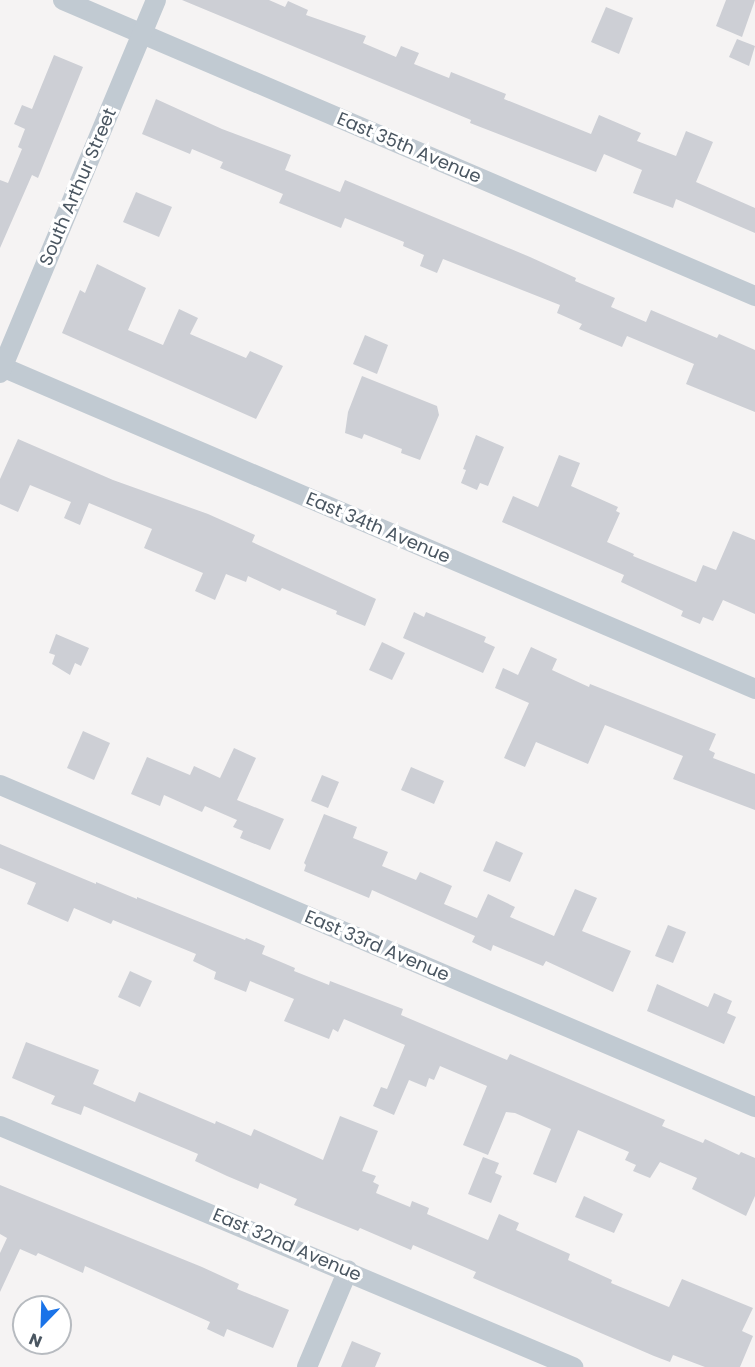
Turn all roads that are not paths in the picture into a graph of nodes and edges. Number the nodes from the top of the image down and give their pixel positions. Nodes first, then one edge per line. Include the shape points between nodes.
1 (63, 0) edge
2 (156, 0) edge
3 (142, 33) junction
4 (755, 296) edge
5 (1, 369) edge
6 (755, 689) edge
7 (0, 785) edge
8 (755, 1107) edge
9 (0, 1126) edge
10 (348, 1270) junction
11 (307, 1367) edge
12 (573, 1367) edge

1 - 3 street, East 35th Avenue
2 - 3 street, South Arthur Street
3 - 4 street, East 35th Avenue
3 - 5 street, South Arthur Street
5 - 6 street, East 34th Avenue
7 - 8 street, East 33rd Avenue
9 - 10 street, East 32nd Avenue
10 - 11 street
10 - 12 street, East 32nd Avenue

